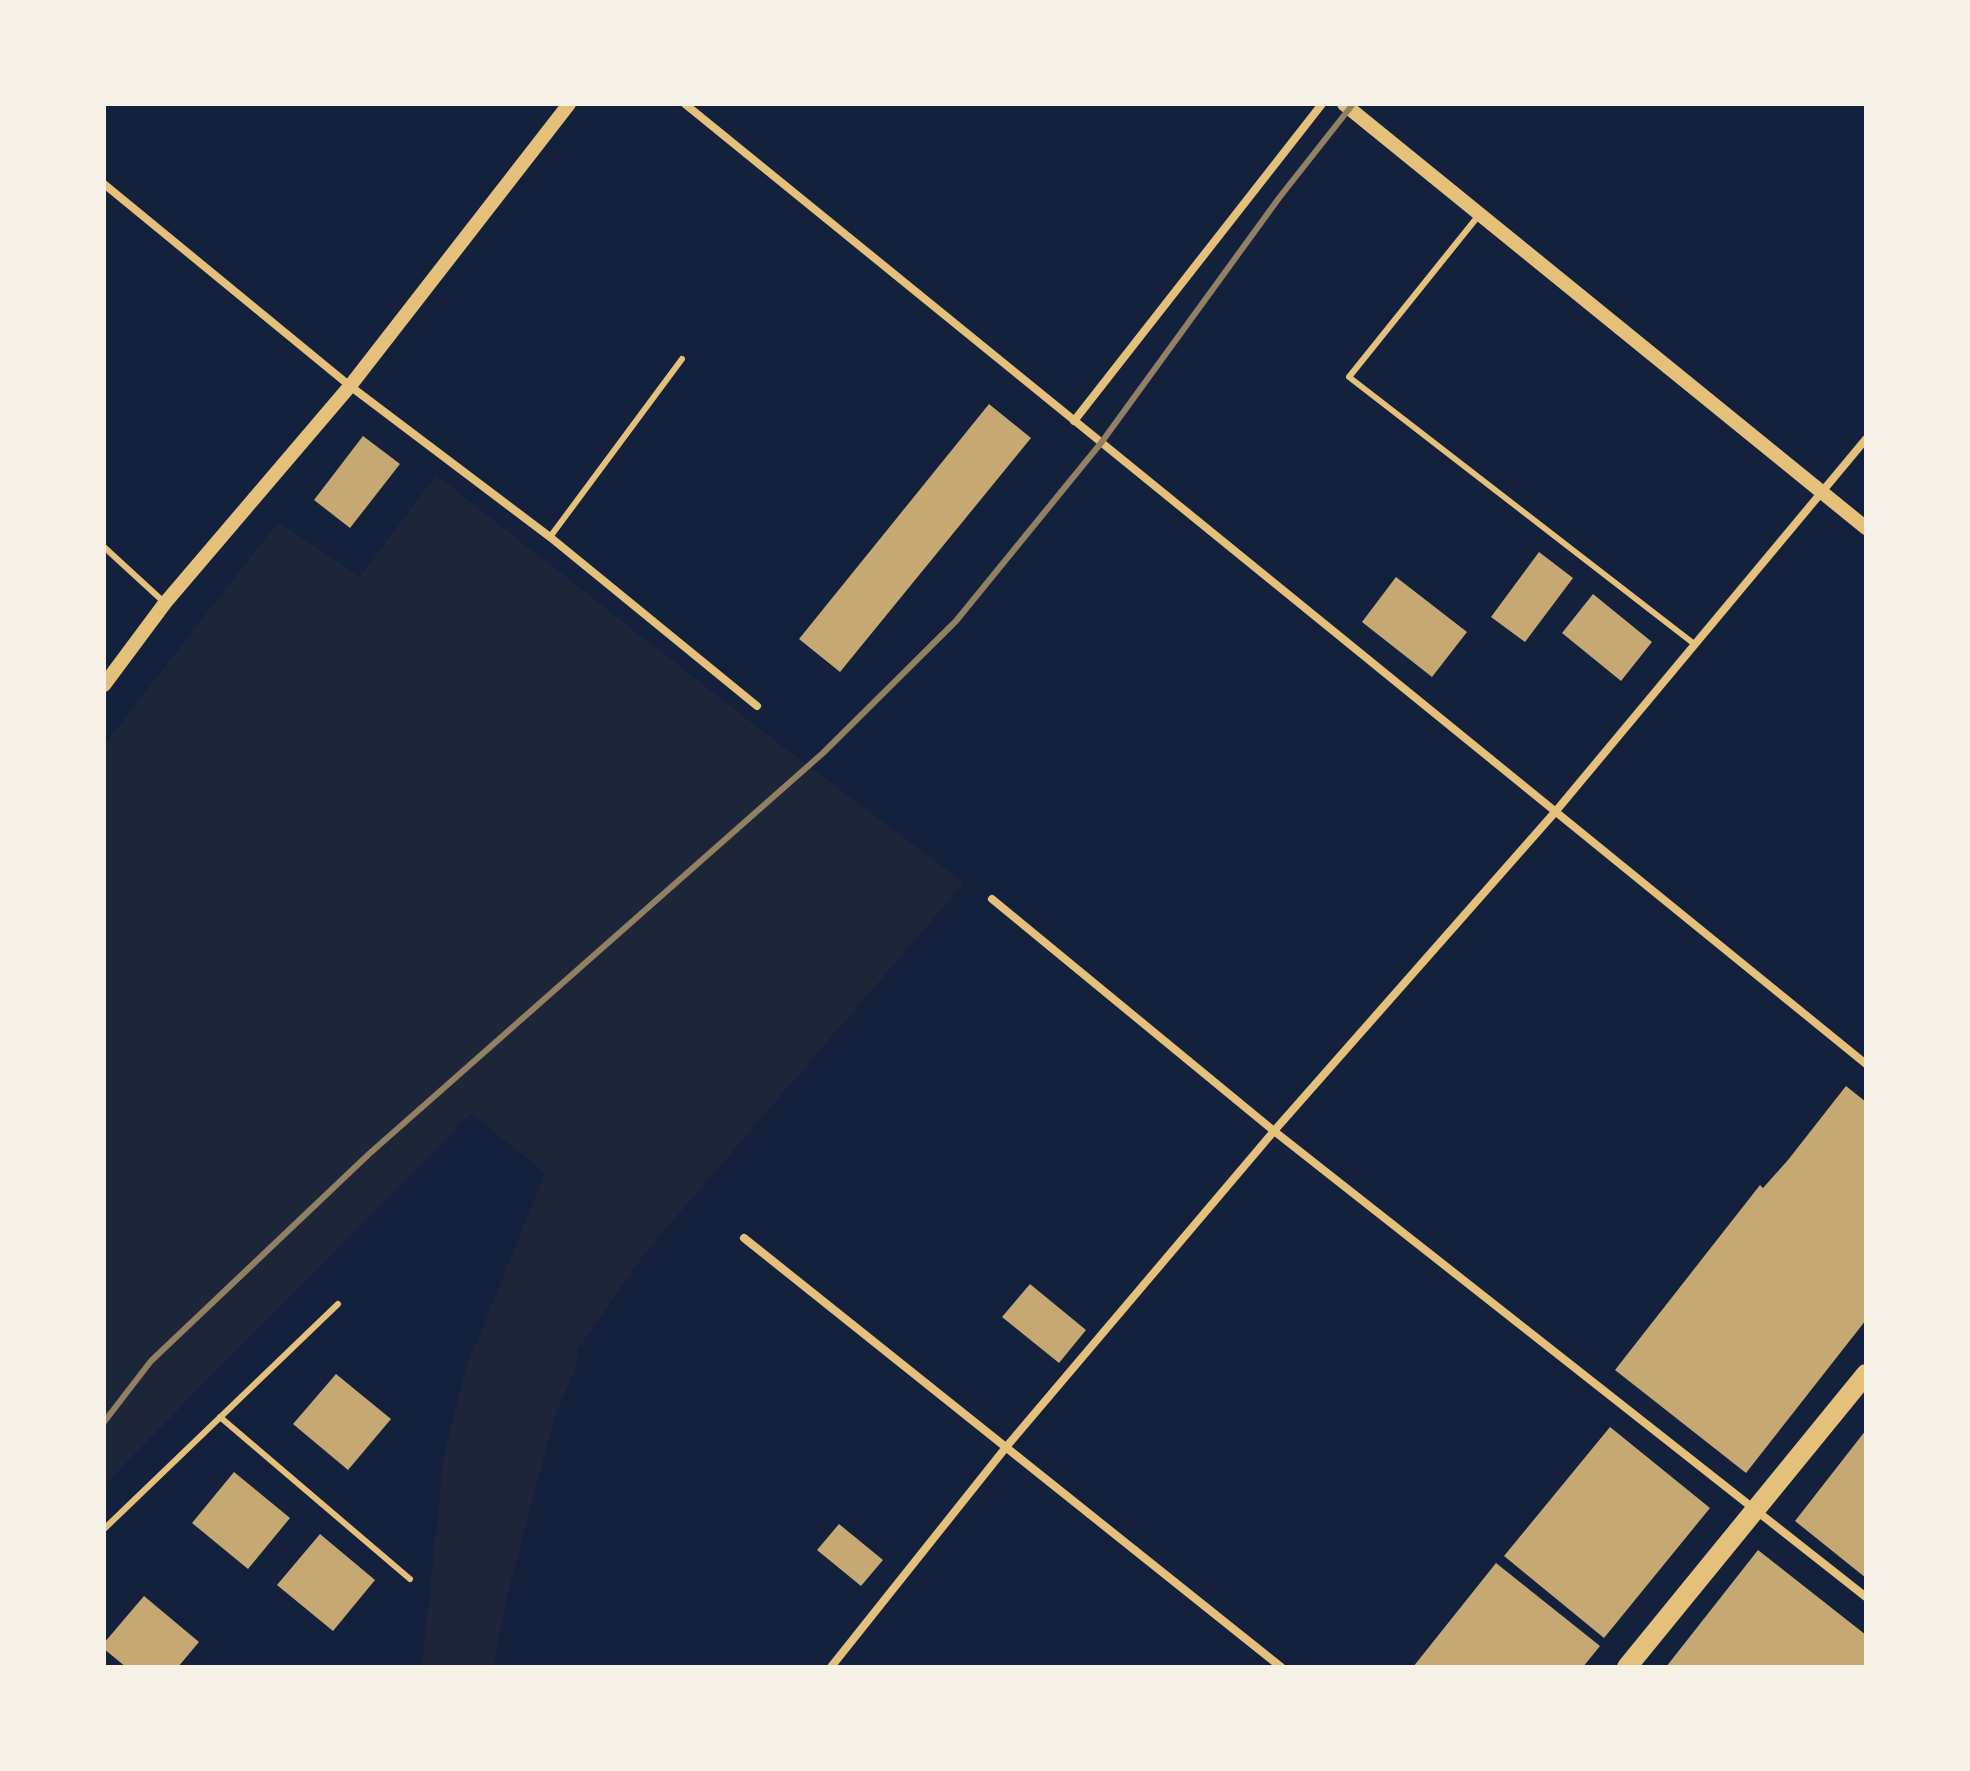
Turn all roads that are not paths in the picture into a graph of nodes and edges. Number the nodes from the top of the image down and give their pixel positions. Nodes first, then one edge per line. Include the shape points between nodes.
1 (569, 104) edge
2 (685, 104) edge
3 (1322, 104) edge
4 (1344, 104) edge
5 (104, 184) edge
6 (1479, 215) junction
7 (682, 359) dead end
8 (350, 386) junction
9 (1074, 421) junction
10 (1866, 439) edge
11 (1822, 492) junction
12 (1866, 528) edge
13 (550, 537) junction
14 (104, 547) edge
15 (165, 603) junction
16 (1693, 643) junction
17 (104, 685) edge
18 (757, 706) dead end
19 (1556, 811) junction
20 (992, 899) dead end
21 (1866, 1064) edge
22 (1274, 1131) junction
23 (744, 1238) dead end
24 (338, 1304) dead end
25 (1866, 1374) edge
26 (220, 1417) junction
27 (1007, 1446) junction
28 (1755, 1509) junction
29 (104, 1529) edge
30 (410, 1579) dead end
31 (1866, 1597) edge
32 (831, 1667) edge
33 (1281, 1667) edge
34 (1627, 1667) edge

1 - 8 street
2 - 9 street
3 - 9 street
4 - 6 street
5 - 8 street
6 - 11 street
6 - 16 lane via 1349,377
7 - 13 lane
8 - 13 street
8 - 15 street
9 - 19 street
10 - 11 street
11 - 12 street
11 - 16 street
13 - 18 street
14 - 15 lane
15 - 17 street
16 - 19 street
19 - 21 street
19 - 22 street
20 - 22 street
22 - 27 street
22 - 28 street
23 - 27 street
24 - 26 lane
25 - 28 main road
26 - 29 lane
26 - 30 lane
27 - 32 street
27 - 33 street
28 - 31 street
28 - 34 main road

